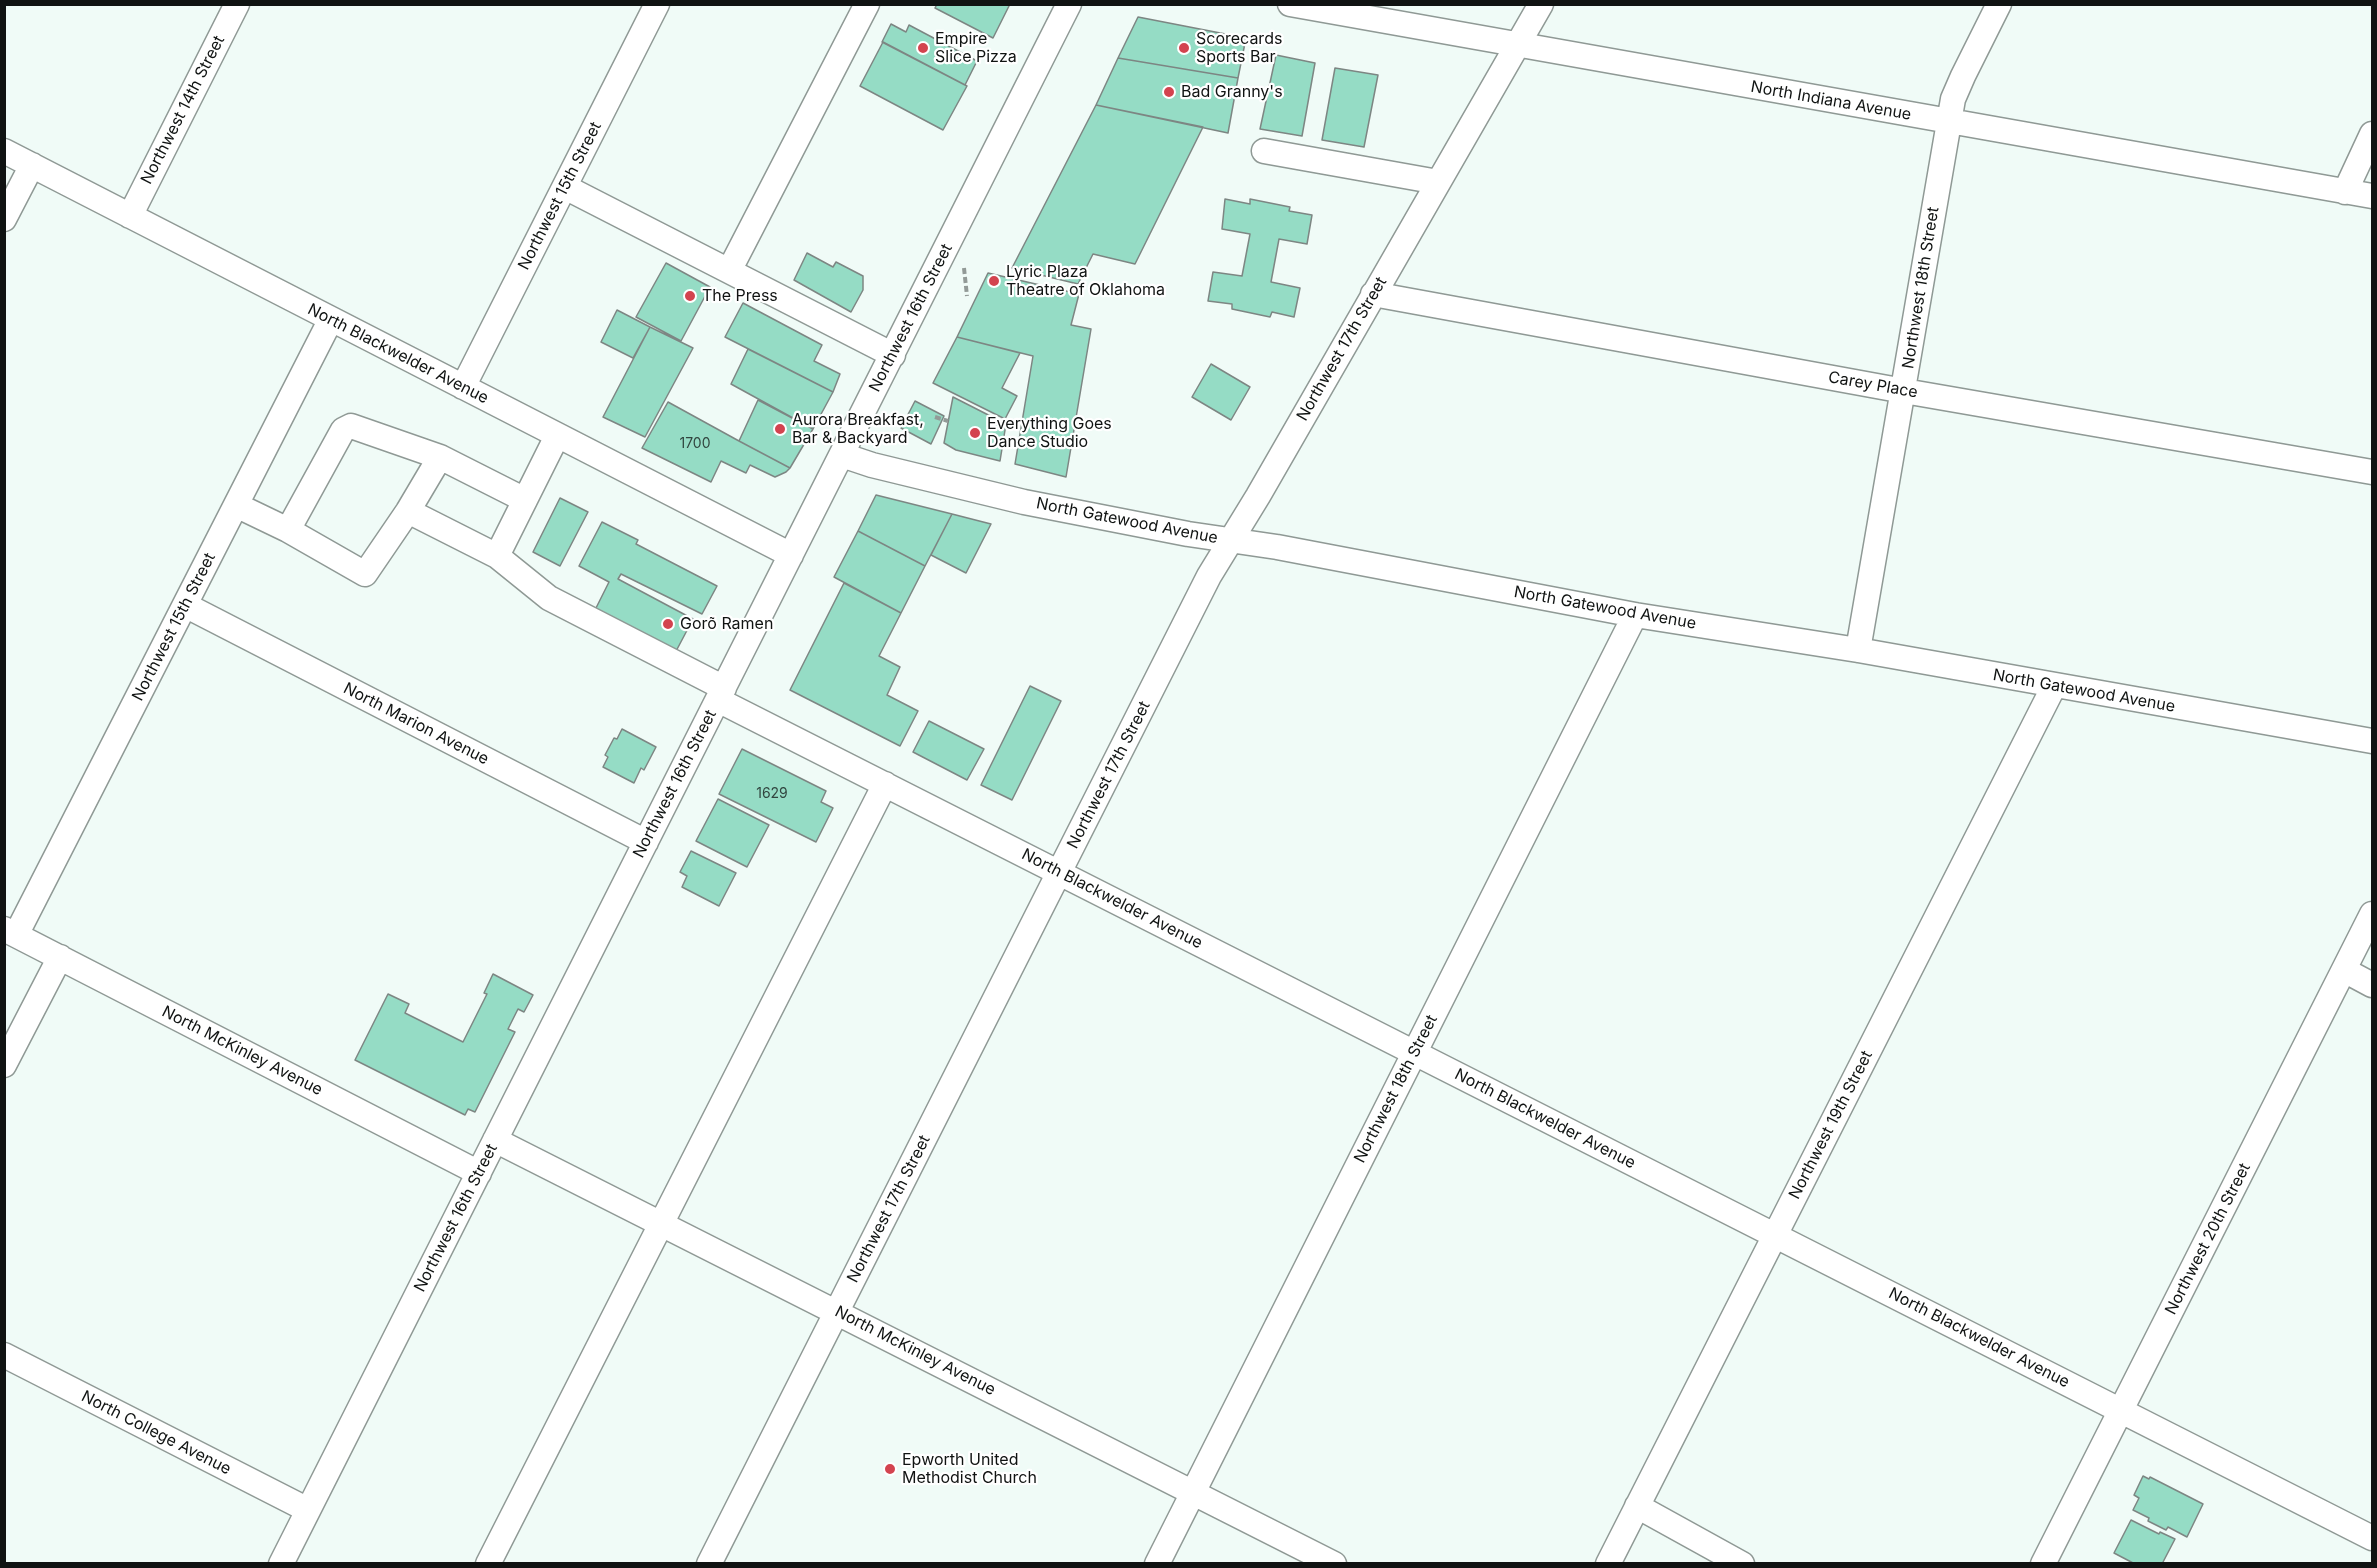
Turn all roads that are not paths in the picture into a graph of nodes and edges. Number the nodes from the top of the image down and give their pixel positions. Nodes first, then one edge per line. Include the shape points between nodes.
1 (237, 4) edge
2 (657, 4) edge
3 (867, 4) edge
4 (1069, 4) edge
5 (1290, 4) edge
6 (1541, 4) edge
7 (1999, 4) edge
8 (1518, 46) junction
9 (1949, 121) junction
10 (2373, 134) edge
11 (4, 151) edge
12 (1264, 152) dead end
13 (32, 165) junction
14 (1438, 182) junction
15 (566, 187) junction
16 (2344, 192) junction
17 (2373, 196) edge
18 (130, 216) junction
19 (4, 219) edge
20 (729, 271) junction
21 (1373, 294) junction
22 (331, 319) junction
23 (893, 355) junction
24 (463, 387) junction
25 (1904, 391) junction
26 (557, 436) junction
27 (842, 455) junction
28 (440, 457) junction
29 (2373, 472) edge
30 (525, 500) junction
31 (236, 504) junction
32 (408, 511) junction
33 (288, 530) junction
34 (1232, 541) junction
35 (791, 555) junction
36 (497, 556) junction
37 (185, 606) junction
38 (1635, 615) junction
39 (1858, 650) junction
40 (2054, 686) junction
41 (721, 694) junction
42 (2373, 741) edge
43 (885, 784) junction
44 (646, 842) junction
45 (1059, 873) junction
46 (2373, 914) edge
47 (10, 932) edge
48 (60, 957) junction
49 (2344, 970) junction
50 (2373, 984) edge
51 (1415, 1053) junction
52 (4, 1065) edge
53 (495, 1140) junction
54 (479, 1173) junction
55 (660, 1222) junction
56 (1775, 1235) junction
57 (837, 1311) junction
58 (4, 1355) edge
59 (2121, 1410) junction
60 (1193, 1492) junction
61 (1637, 1506) junction
62 (308, 1510) junction
63 (2373, 1538) edge
64 (281, 1563) edge
65 (488, 1563) edge
66 (709, 1563) edge
67 (1157, 1563) edge
68 (1334, 1563) edge
69 (1608, 1563) edge
70 (1742, 1563) edge
71 (2043, 1563) edge

1 - 18 street, Northwest 14th Street
2 - 15 street, Northwest 15th Street
3 - 20 street
4 - 23 street, Northwest 16th Street
5 - 8 street, North Indiana Avenue
6 - 8 street, Northwest 17th Street
7 - 9 street, Northwest 18th Street via 1953,99
8 - 9 street, North Indiana Avenue
8 - 14 street, Northwest 17th Street
9 - 16 street, North Indiana Avenue
9 - 25 street, Northwest 18th Street
10 - 16 street
11 - 13 street, North Blackwelder Avenue
12 - 14 street
13 - 18 street, North Blackwelder Avenue
13 - 19 street
14 - 21 street, Northwest 17th Street
15 - 20 street
15 - 24 street, Northwest 15th Street
16 - 17 street, North Indiana Avenue
18 - 22 street, North Blackwelder Avenue
20 - 23 street
21 - 25 street, Carey Place
21 - 34 street, Northwest 17th Street
22 - 24 street, North Blackwelder Avenue
22 - 31 street, Northwest 15th Street
23 - 27 street, Northwest 16th Street
24 - 26 street, North Blackwelder Avenue
25 - 29 street, Carey Place
25 - 39 street, Northwest 18th Street
26 - 30 street
26 - 35 street, North Blackwelder Avenue
27 - 34 street, North Gatewood Avenue via 1024,502
27 - 35 street, Northwest 16th Street
28 - 30 street
28 - 32 street
28 - 33 street via 347,427
30 - 36 street
31 - 33 street
31 - 37 street, Northwest 15th Street
32 - 33 street via 365,574
32 - 36 street, North Blackwelder Avenue
34 - 38 street, North Gatewood Avenue
34 - 45 street, Northwest 17th Street via 1209,576
35 - 41 street, Northwest 16th Street
36 - 41 street, North Blackwelder Avenue via 549,598
37 - 44 street, North Marion Avenue
37 - 47 street, Northwest 15th Street
38 - 39 street, North Gatewood Avenue
38 - 51 street, Northwest 18th Street
39 - 40 street, North Gatewood Avenue
40 - 42 street, North Gatewood Avenue
40 - 56 street, Northwest 19th Street
41 - 43 street, North Blackwelder Avenue
41 - 44 street, Northwest 16th Street
43 - 45 street, North Blackwelder Avenue
43 - 55 street
44 - 53 street, Northwest 16th Street
45 - 51 street, North Blackwelder Avenue
45 - 57 street, Northwest 17th Street
46 - 49 street, Northwest 20th Street
47 - 48 street, North McKinley Avenue
48 - 52 street
48 - 54 street, North McKinley Avenue
49 - 50 street
49 - 59 street, Northwest 20th Street
51 - 56 street, North Blackwelder Avenue
51 - 60 street, Northwest 18th Street
53 - 54 street, Northwest 16th Street
53 - 55 street, North McKinley Avenue
54 - 62 street, Northwest 16th Street
55 - 57 street, North McKinley Avenue
55 - 65 street
56 - 59 street, North Blackwelder Avenue
56 - 61 street, Northwest 19th Street
57 - 60 street, North McKinley Avenue
57 - 66 street, Northwest 17th Street
58 - 62 street, North College Avenue
59 - 63 street, North Blackwelder Avenue
59 - 71 street, Northwest 20th Street
60 - 67 street, Northwest 18th Street
60 - 68 street, North McKinley Avenue
61 - 69 street, Northwest 19th Street
61 - 70 street
62 - 64 street, Northwest 16th Street

